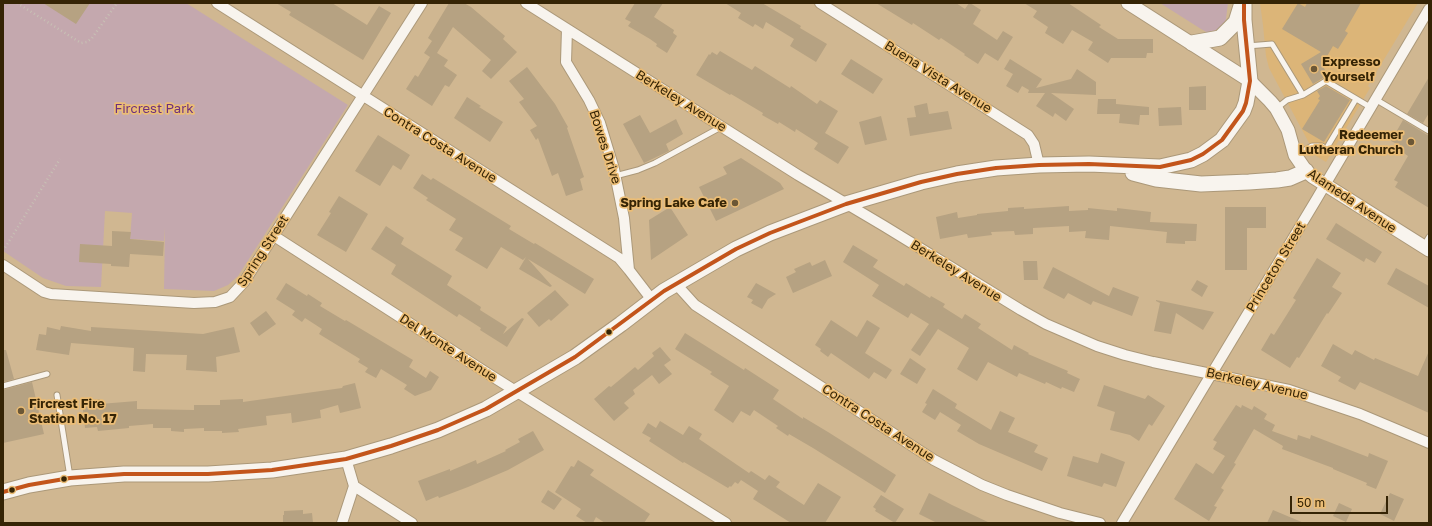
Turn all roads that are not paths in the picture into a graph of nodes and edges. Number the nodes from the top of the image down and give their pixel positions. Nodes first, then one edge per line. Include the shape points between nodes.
1 (217, 3) edge
2 (422, 3) edge
3 (526, 3) edge
4 (820, 3) edge
5 (1128, 3) edge
6 (1242, 3) edge
7 (1429, 9) edge
8 (567, 29) junction
9 (1192, 43) junction
10 (1247, 46) junction
11 (1250, 81) junction
12 (1303, 95) junction
13 (363, 96) junction
14 (1356, 99) junction
15 (1373, 103) junction
16 (1276, 108) junction
17 (722, 126) junction
18 (1429, 131) edge
19 (1296, 155) junction
20 (1089, 164) junction
21 (1039, 165) junction
22 (1306, 171) junction
23 (615, 176) junction
24 (1326, 184) junction
25 (846, 204) junction
26 (274, 236) junction
27 (1427, 245) edge
28 (3, 264) edge
29 (629, 270) junction
30 (676, 284) junction
31 (652, 300) junction
32 (1212, 373) junction
33 (47, 374) dead end
34 (3, 386) edge
35 (516, 391) junction
36 (57, 395) dead end
37 (1429, 444) edge
38 (346, 459) junction
39 (70, 478) junction
40 (354, 486) junction
41 (3, 492) edge
42 (342, 523) edge
43 (412, 523) edge
44 (726, 523) edge
45 (1100, 523) edge
46 (1122, 523) edge

1 - 13 street, Contra Costa Avenue
2 - 13 street, Spring Street
3 - 8 street, Berkeley Avenue
4 - 21 street, Buena Vista Avenue via 1028,135 1034,144
5 - 9 street, Alameda Avenue
6 - 9 main road via 1236,22 1220,38
6 - 10 main road
7 - 15 street, Princeton Street
8 - 17 street, Berkeley Avenue
8 - 23 street, Bowes Drive via 566,62 600,123
9 - 11 street, Alameda Avenue
10 - 11 main road
10 - 12 lane via 1272,44
11 - 16 street, Alameda Avenue
11 - 20 main road via 1243,111 1222,140 1203,154 1191,160 1160,167
12 - 14 lane via 1326,81
12 - 16 lane via 1287,100
13 - 26 street, Spring Street
13 - 29 street, Contra Costa Avenue via 619,258
14 - 15 lane
14 - 19 lane via 1326,149 1322,146 1312,146
15 - 18 lane
15 - 24 street, Princeton Street
16 - 19 street, Alameda Avenue via 1288,130
17 - 23 lane via 655,163
17 - 25 street, Berkeley Avenue
19 - 22 street, Alameda Avenue
20 - 21 main road
20 - 22 main road via 1156,179 1201,184 1277,180
21 - 25 main road via 957,174
22 - 24 street, Alameda Avenue
23 - 29 street, Bowes Drive via 624,218
24 - 27 street, Alameda Avenue
24 - 32 street, Princeton Street
25 - 30 main road via 736,249
25 - 32 street, Berkeley Avenue via 1052,327 1125,355
26 - 28 street, Spring Street via 237,292 215,302 194,303 51,294 44,292
26 - 35 street, Del Monte Avenue
29 - 31 street, Contra Costa Avenue
30 - 31 main road
30 - 45 street, Contra Costa Avenue via 695,305 934,460 1007,495
31 - 35 main road via 575,357
32 - 37 street, Berkeley Avenue via 1324,401 1366,416
32 - 46 street, Princeton Street
33 - 34 lane
35 - 38 main road via 486,409 438,430
35 - 44 street, Del Monte Avenue
36 - 39 lane
38 - 39 main road via 229,474 124,474
38 - 40 street
39 - 41 main road
40 - 42 street
40 - 43 street

